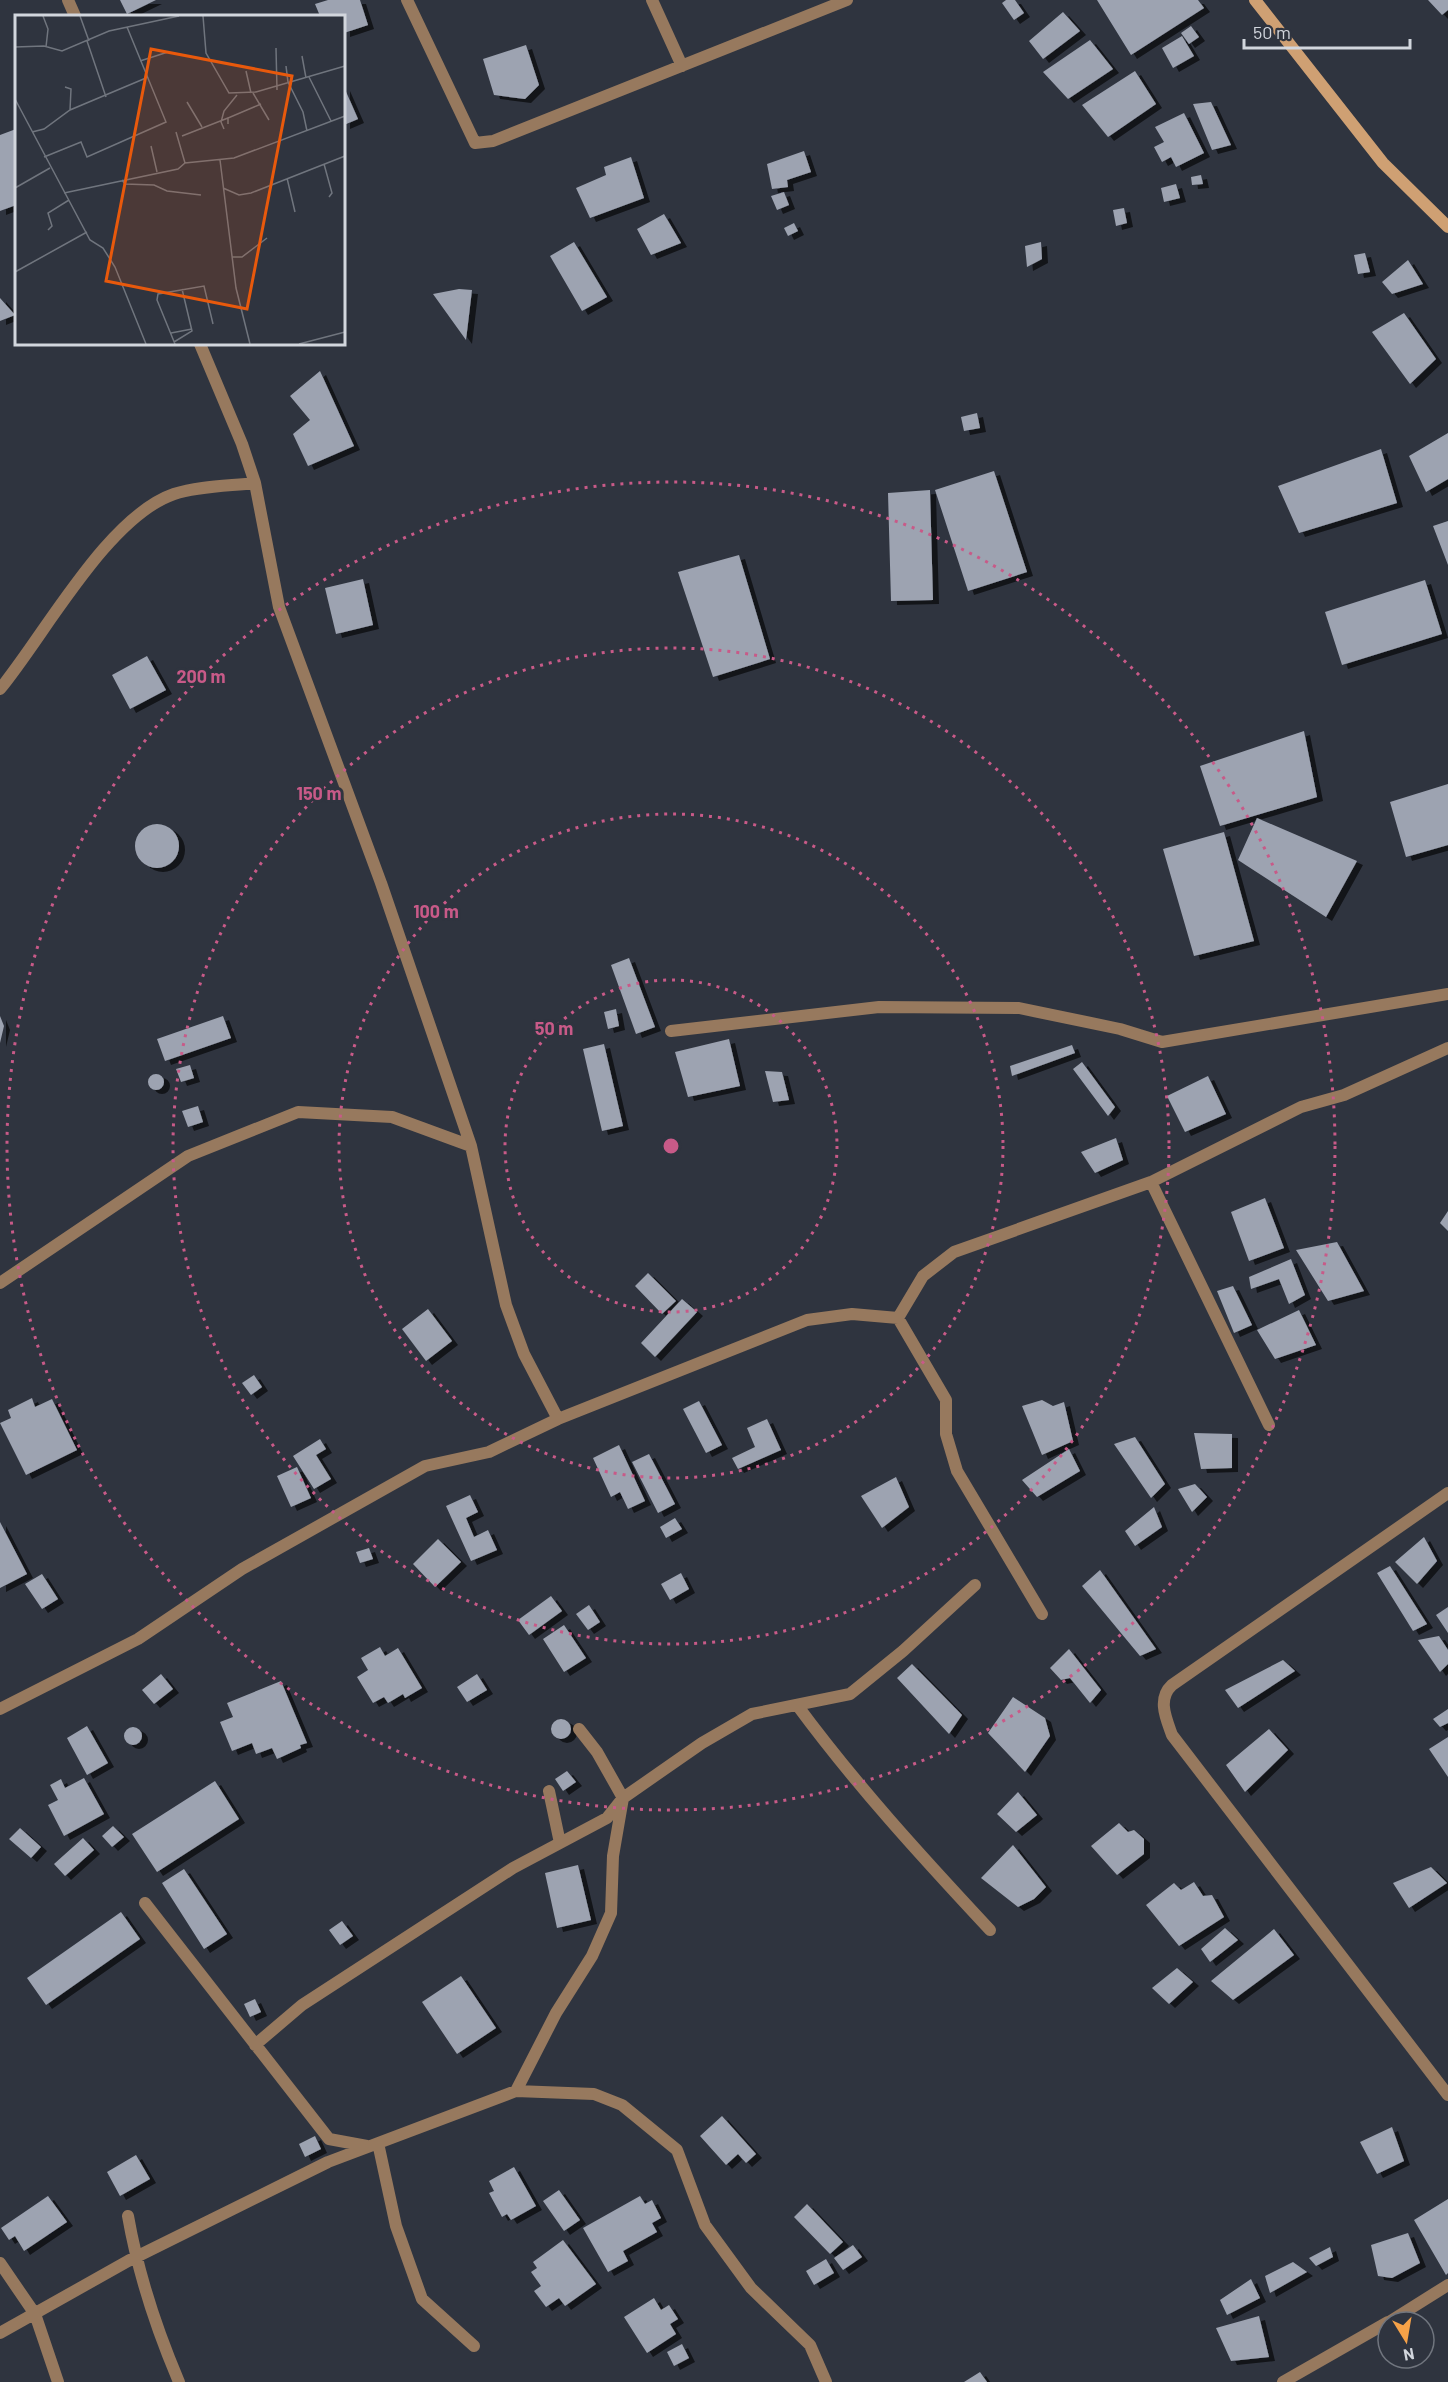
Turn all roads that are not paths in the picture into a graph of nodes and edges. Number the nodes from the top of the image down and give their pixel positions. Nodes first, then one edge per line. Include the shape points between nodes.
1 (68, 0) edge
2 (407, 0) edge
3 (652, 0) edge
4 (847, 0) edge
5 (1255, 0) edge
6 (75, 15) edge
7 (682, 66) junction
8 (1448, 226) edge
9 (200, 345) edge
10 (255, 483) junction
11 (0, 690) edge
12 (1448, 994) edge
13 (671, 1031) dead end
14 (1448, 1048) edge
15 (471, 1146) junction
16 (1151, 1182) junction
17 (0, 1283) edge
18 (898, 1318) junction
19 (558, 1419) junction
20 (1269, 1425) dead end
21 (1448, 1493) edge
22 (975, 1585) dead end
23 (1042, 1614) dead end
24 (797, 1705) junction
25 (0, 1709) edge
26 (579, 1728) dead end
27 (549, 1791) dead end
28 (623, 1798) junction
29 (560, 1843) junction
30 (145, 1903) dead end
31 (990, 1930) dead end
32 (255, 2045) junction
33 (1446, 2087) edge
34 (516, 2091) junction
35 (373, 2145) junction
36 (128, 2216) dead end
37 (135, 2258) junction
38 (0, 2263) edge
39 (1448, 2285) edge
40 (1407, 2310) edge
41 (35, 2314) junction
42 (1376, 2329) edge
43 (0, 2333) edge
44 (474, 2346) dead end
45 (58, 2382) edge
46 (179, 2382) edge
47 (826, 2382) edge
48 (1283, 2382) edge

1 - 6 street
2 - 7 street via 474,143 493,141
3 - 7 street
4 - 7 street
5 - 8 street via 1383,163
9 - 10 street
10 - 11 street via 175,494 152,506 120,532 99,556 41,629
10 - 15 street via 279,607 381,883
12 - 13 street via 1162,1042 1019,1008 879,1008
14 - 16 street via 1344,1095 1302,1107
15 - 17 street via 392,1117 298,1112 188,1155
15 - 19 street via 506,1305 524,1354
16 - 18 street via 954,1252 923,1276
16 - 20 street
18 - 19 street via 852,1314 807,1320
18 - 23 street via 946,1400 946,1434 957,1471
19 - 25 street via 489,1452 425,1466 242,1569 138,1639
21 - 33 street via 1172,1685 1163,1700 1172,1735
22 - 24 street via 903,1652 850,1694
24 - 28 street via 752,1714
24 - 31 street via 898,1832
26 - 28 street
27 - 29 street
28 - 29 street via 607,1818
28 - 34 street via 611,1913 592,1956 556,2013
29 - 32 street via 513,1868 302,2005
30 - 32 street
32 - 35 street via 329,2139
34 - 35 street
34 - 47 street via 594,2094 622,2105 677,2150 705,2225 751,2288 810,2345
35 - 37 street via 328,2162
35 - 44 street via 422,2299
36 - 37 street
37 - 41 street
37 - 46 street
38 - 41 street
39 - 40 street
41 - 43 street
41 - 45 street
42 - 48 street

